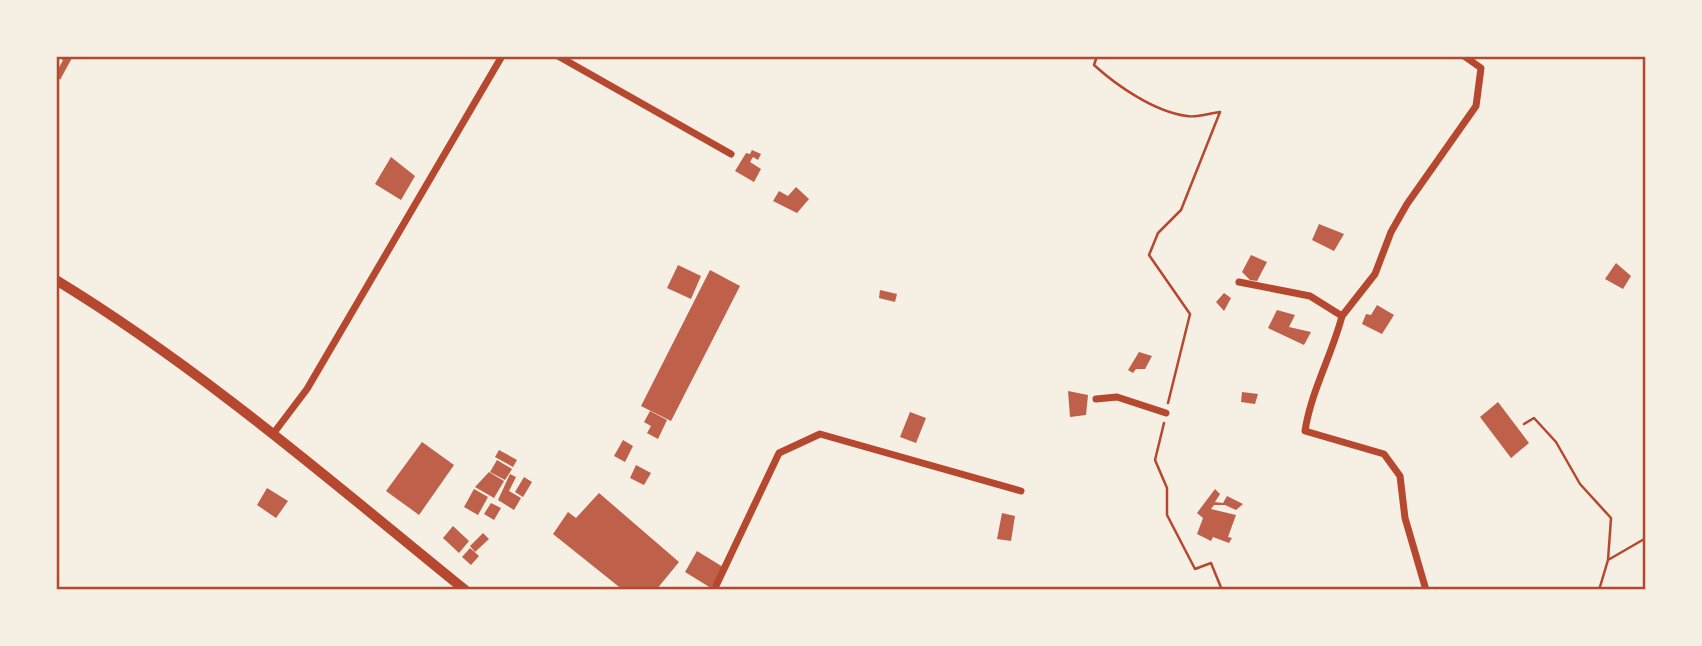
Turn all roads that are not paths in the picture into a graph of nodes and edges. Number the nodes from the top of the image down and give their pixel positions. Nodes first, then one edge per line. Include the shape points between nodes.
1 (502, 56) edge
2 (558, 56) edge
3 (1464, 56) edge
4 (731, 154) dead end
5 (56, 280) edge
6 (1239, 282) dead end
7 (1342, 316) junction
8 (1096, 399) dead end
9 (1166, 413) road end
10 (273, 434) junction
11 (1021, 491) dead end
12 (465, 590) edge
13 (714, 590) edge
14 (1426, 590) edge

1 - 10 street via 307,389
2 - 4 street
3 - 7 street via 1481,68 1476,106 1407,204 1375,274
5 - 10 main road via 112,314
6 - 7 street via 1310,296
7 - 14 street via 1334,349 1308,408 1305,431 1384,454 1400,476 1405,518
8 - 9 street via 1117,397
10 - 12 main road
11 - 13 street via 820,434 805,438 779,453

